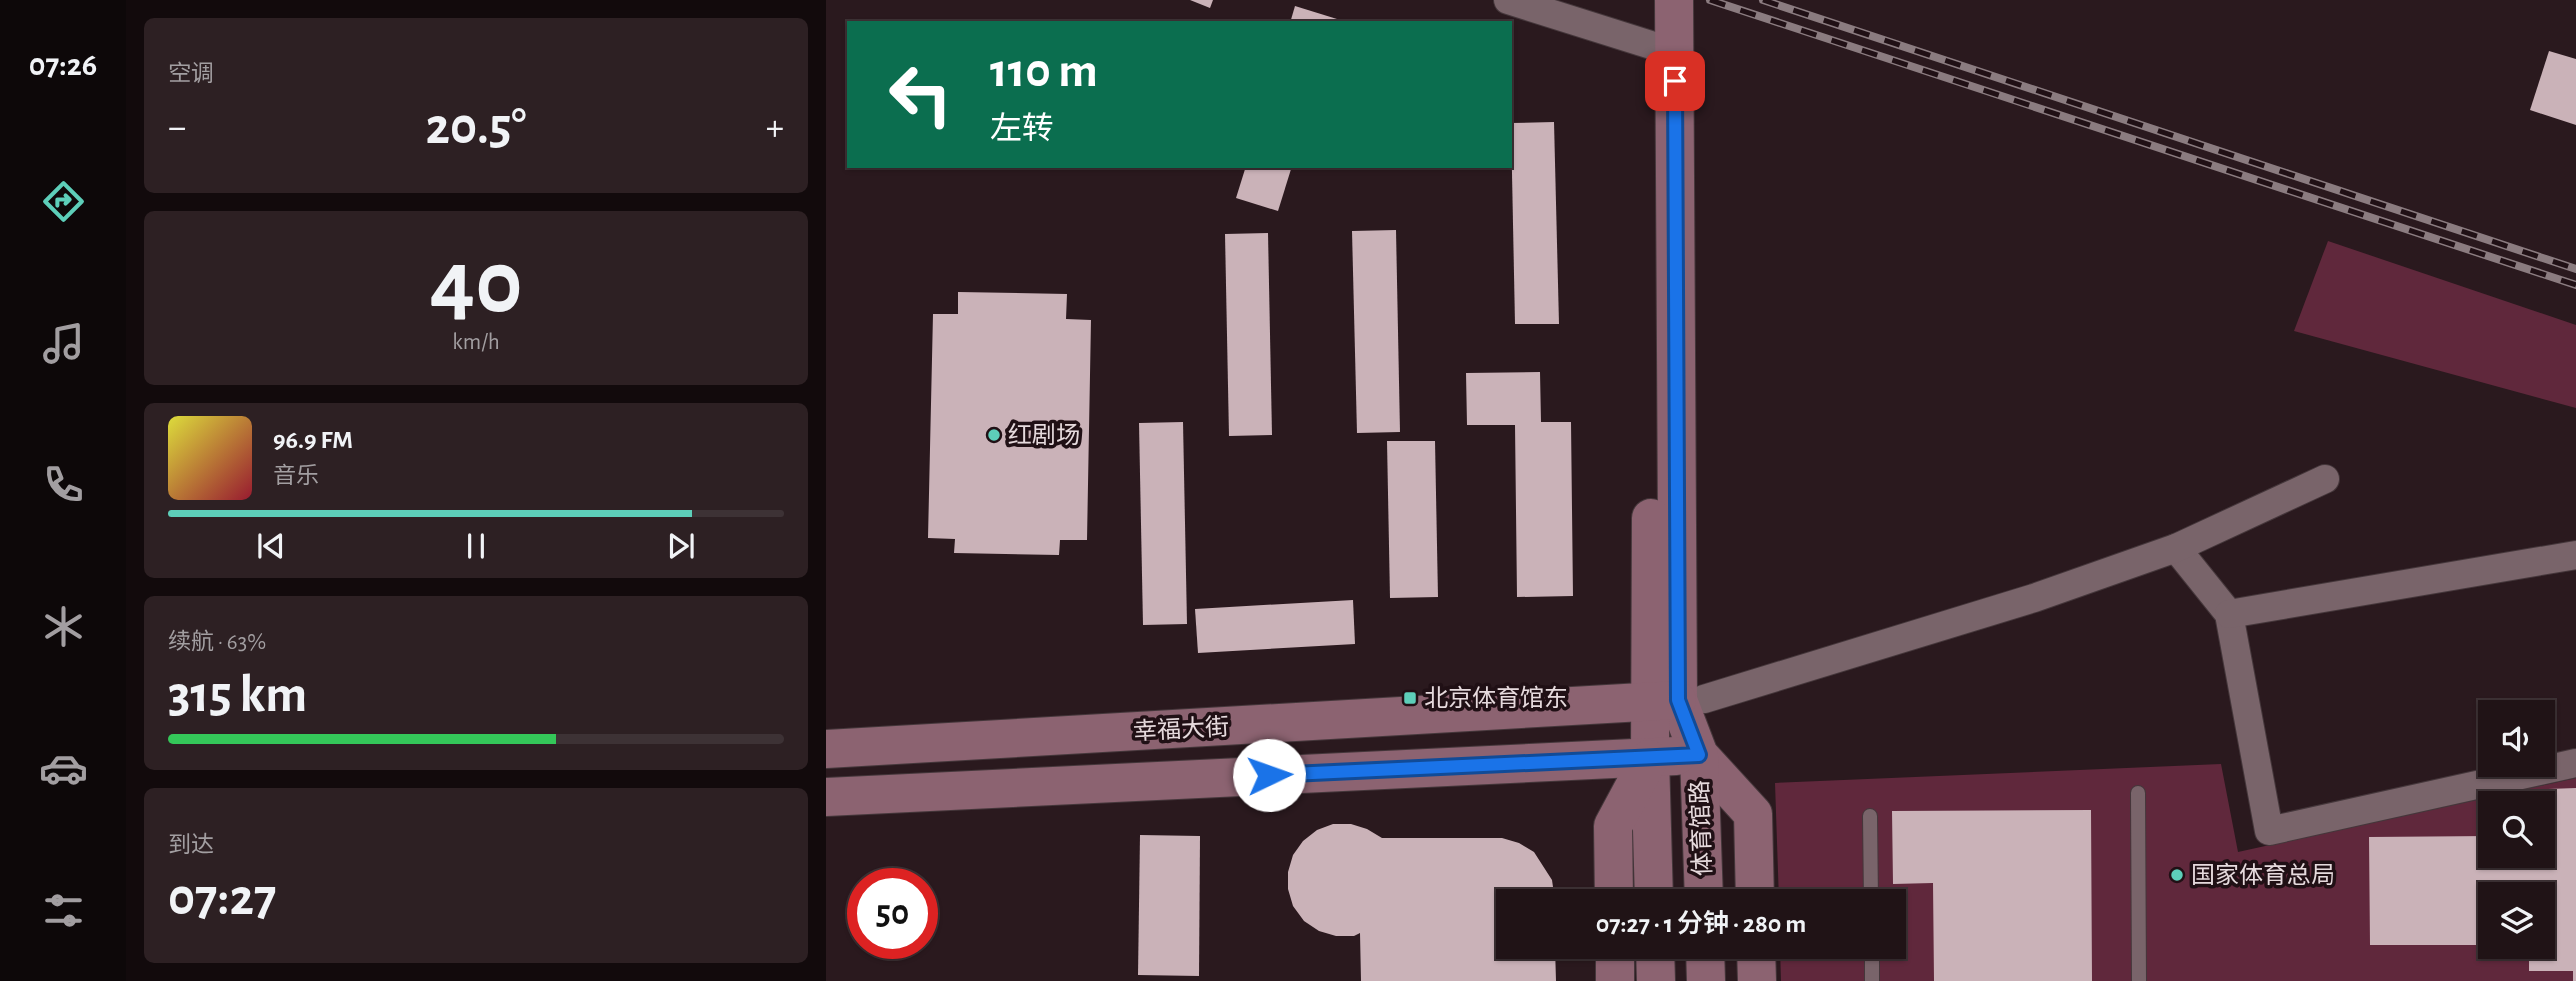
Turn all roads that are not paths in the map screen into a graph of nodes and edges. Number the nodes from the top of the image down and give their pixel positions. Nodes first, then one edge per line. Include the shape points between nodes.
1 (1508, 0) edge
2 (1651, 0) edge
3 (1674, 0) edge
4 (1651, 45) junction
5 (2325, 478) dead end
6 (2176, 548) junction
7 (2576, 555) edge
8 (2229, 614) junction
9 (1678, 700) junction
10 (826, 749) edge
11 (1699, 755) junction
12 (1650, 757) junction
13 (2576, 763) edge
14 (2138, 793) dead end
15 (826, 797) edge
16 (1870, 816) dead end
17 (1614, 889) edge
18 (1654, 889) edge
19 (1704, 889) edge
20 (1755, 889) edge
21 (1871, 889) edge
22 (1615, 959) edge
23 (1655, 959) edge
24 (1705, 959) edge
25 (1756, 959) edge
26 (1872, 959) edge
27 (1615, 981) edge
28 (1656, 981) edge
29 (1706, 981) edge
30 (1756, 981) edge
31 (1872, 981) edge
32 (2139, 981) edge

1 - 4 street
2 - 4 main road
3 - 9 main road
4 - 9 main road
5 - 6 street
6 - 8 street
6 - 9 street via 2034,598
7 - 8 street
8 - 13 street via 2269,831
9 - 10 main road, 幸福大街
9 - 11 main road
9 - 12 main road, 体育馆路
11 - 12 main road, 幸福大街
11 - 19 main road, 体育馆路
11 - 20 main road via 1753,814
12 - 15 main road, 幸福大街
12 - 17 main road via 1613,826
12 - 18 main road, 体育馆路
14 - 32 lane
16 - 21 lane
22 - 27 main road
23 - 28 main road
24 - 29 main road
25 - 30 main road
26 - 31 lane

